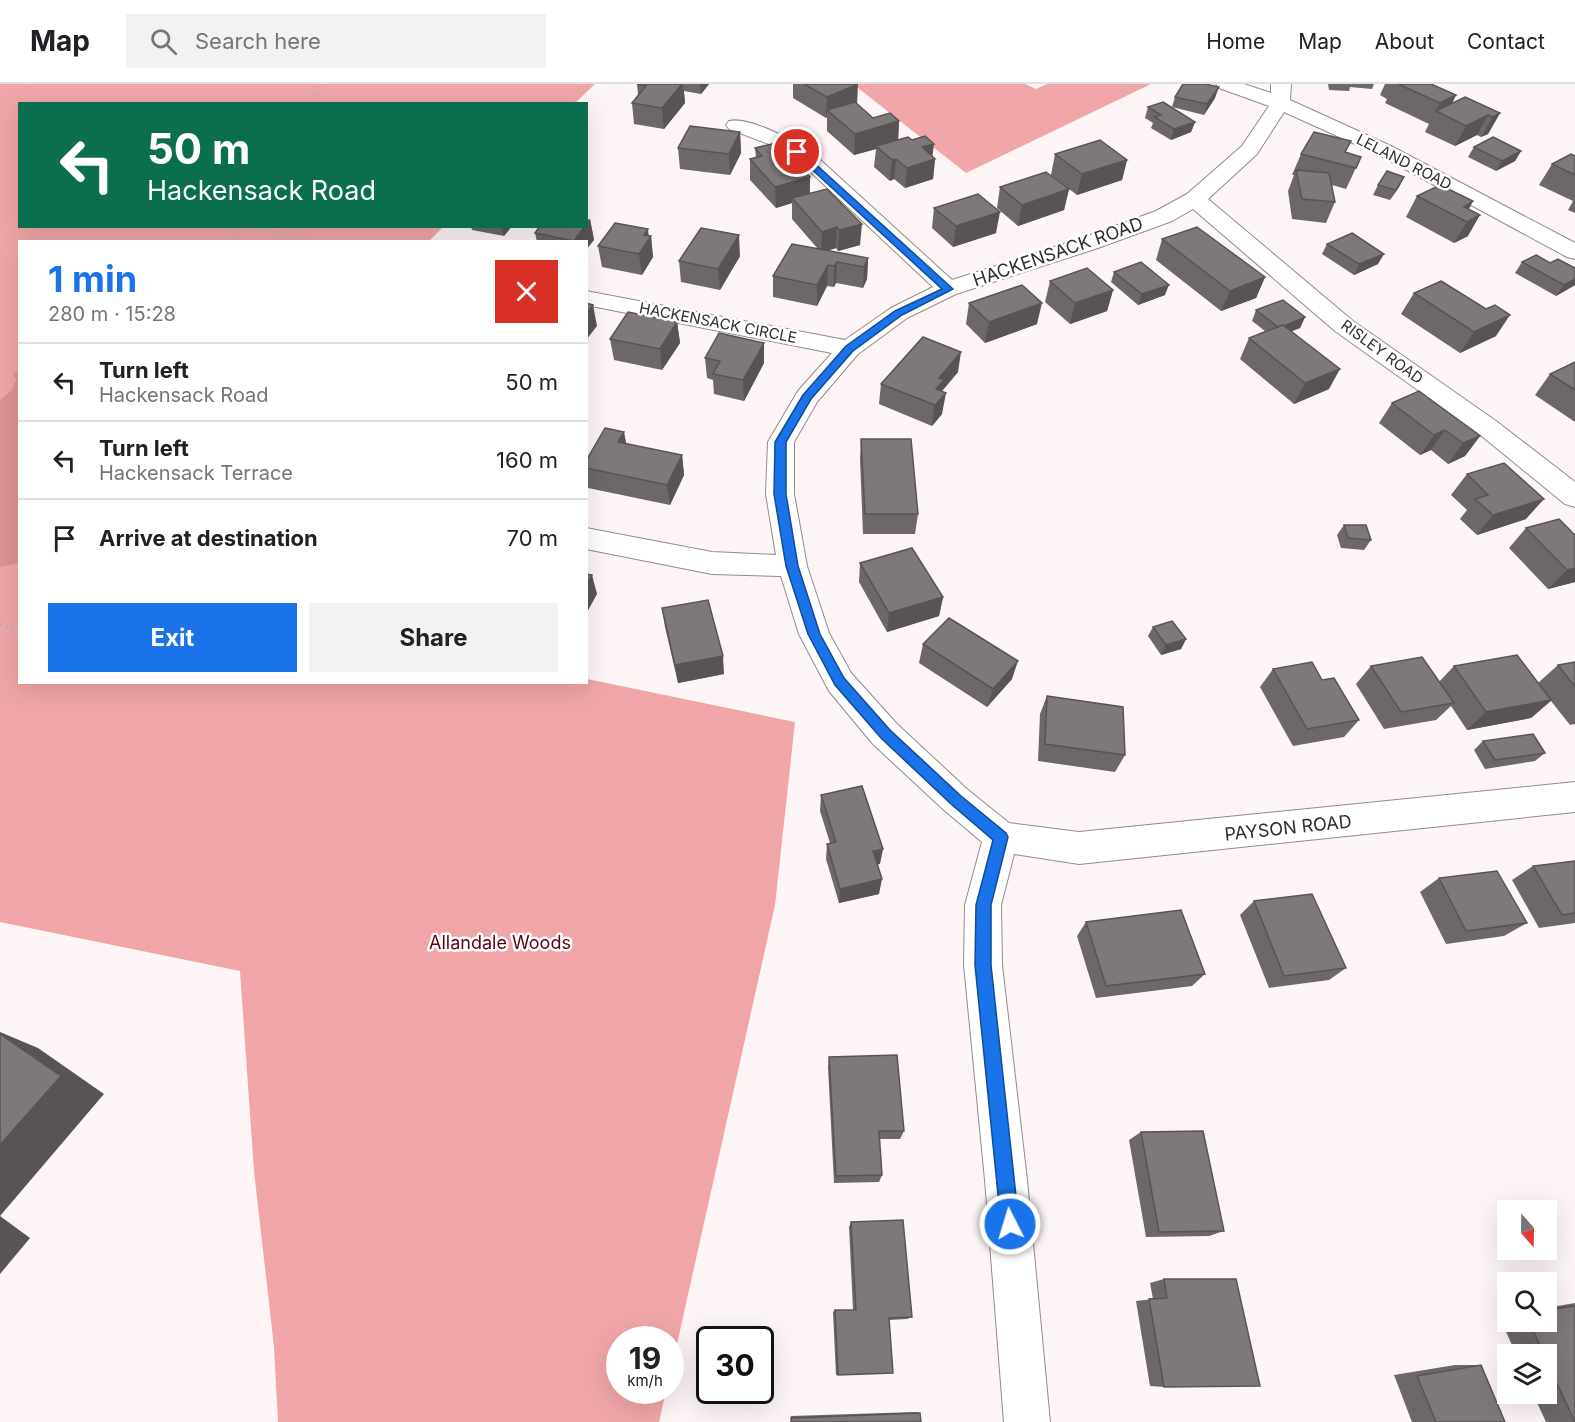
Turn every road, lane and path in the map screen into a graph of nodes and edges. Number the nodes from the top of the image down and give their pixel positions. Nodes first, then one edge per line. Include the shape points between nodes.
1 (322, 84) edge
2 (1226, 84) edge
3 (1280, 94) edge
4 (309, 102) edge
5 (736, 125) dead end
6 (1195, 199) junction
7 (255, 228) edge
8 (309, 240) edge
9 (1575, 252) edge
10 (948, 289) junction
11 (588, 298) edge
12 (849, 349) junction
13 (1575, 497) edge
14 (588, 538) edge
15 (792, 566) junction
16 (0, 625) edge
17 (18, 631) edge
18 (1575, 797) edge
19 (1001, 837) junction
20 (1027, 1422) edge

1 - 4 path
2 - 3 street, LELAND ROAD
3 - 6 street, HACKENSACK ROAD via 1250,150
3 - 9 street, LELAND ROAD
5 - 10 street via 786,144 809,160
6 - 10 street, HACKENSACK ROAD via 1164,216 1090,243
6 - 13 street, RISLEY ROAD via 1344,326 1487,427
7 - 8 path
10 - 12 street, HACKENSACK ROAD via 899,313
11 - 12 street, HACKENSACK CIRCLE
12 - 15 street, HACKENSACK ROAD via 807,397 781,442 780,494
14 - 15 street via 712,563
15 - 19 street, HACKENSACK ROAD via 814,634 840,682 885,734
16 - 17 path
18 - 19 street, PAYSON ROAD via 1079,848
19 - 20 street via 983,905 983,965

